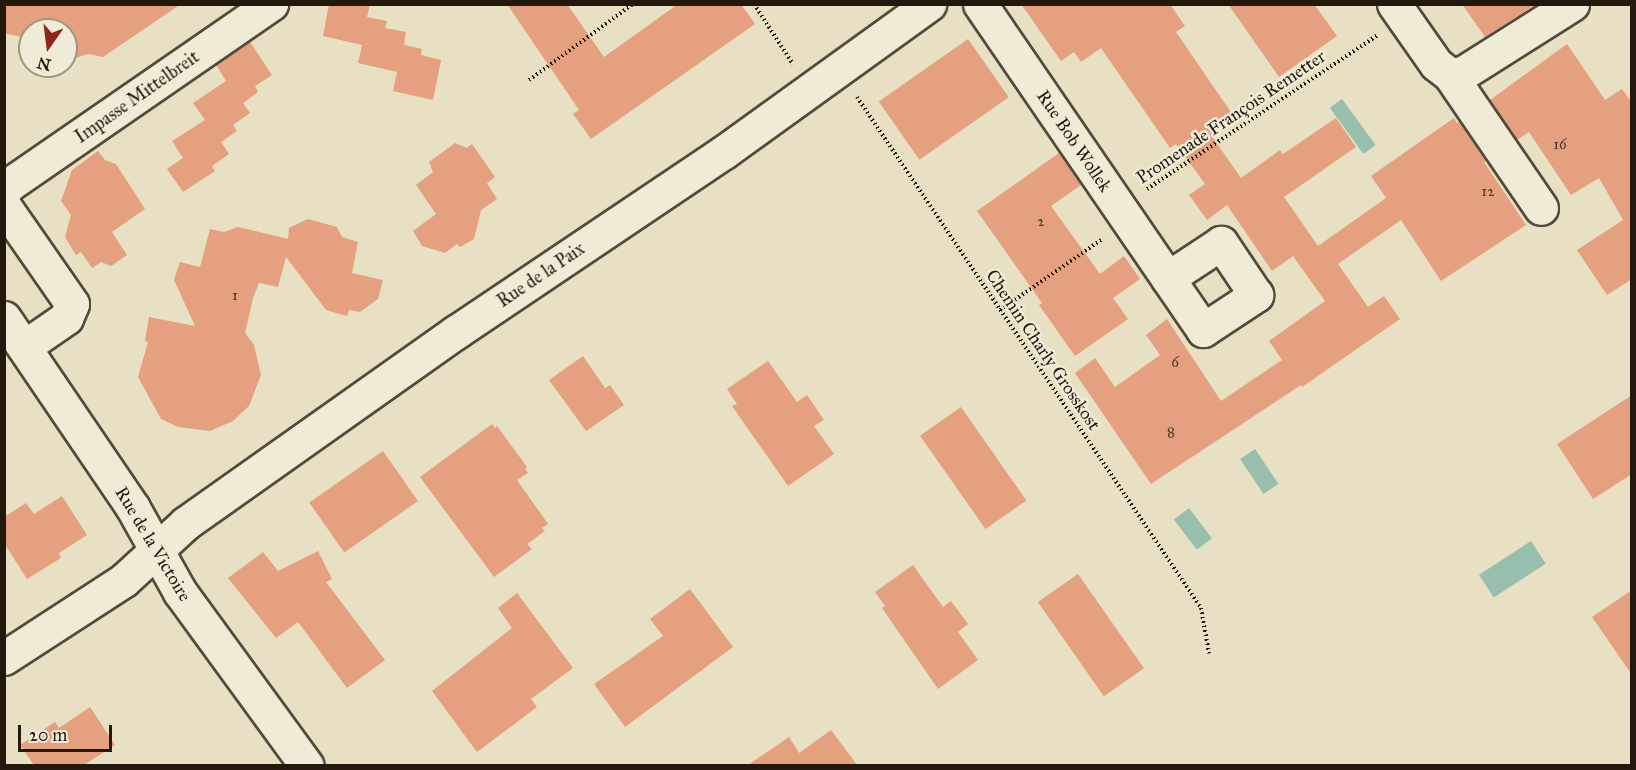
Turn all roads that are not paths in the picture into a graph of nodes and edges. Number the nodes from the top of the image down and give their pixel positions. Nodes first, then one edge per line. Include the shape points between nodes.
1 (271, 4) edge
2 (929, 4) edge
3 (980, 4) edge
4 (1572, 4) edge
5 (1399, 11) edge
6 (1450, 75) junction
7 (4, 192) edge
8 (4, 206) edge
9 (1541, 208) dead end
10 (1168, 278) dead end
11 (4, 318) edge
12 (24, 346) junction
13 (157, 550) junction
14 (4, 658) edge
15 (307, 765) edge

1 - 7 street, Impasse Mittelbreit via 7,186
2 - 13 street, Rue de la Paix via 724,152 446,339 186,524
3 - 10 street, Rue Bob Wollek
4 - 6 street via 1462,73
5 - 6 street via 1436,64
6 - 9 street
8 - 12 street via 72,304 66,318
11 - 12 street, Rue de la Victoire
12 - 13 street, Rue de la Victoire
13 - 14 street, Rue de la Paix via 124,580
13 - 15 street, Rue de la Victoire via 180,592

